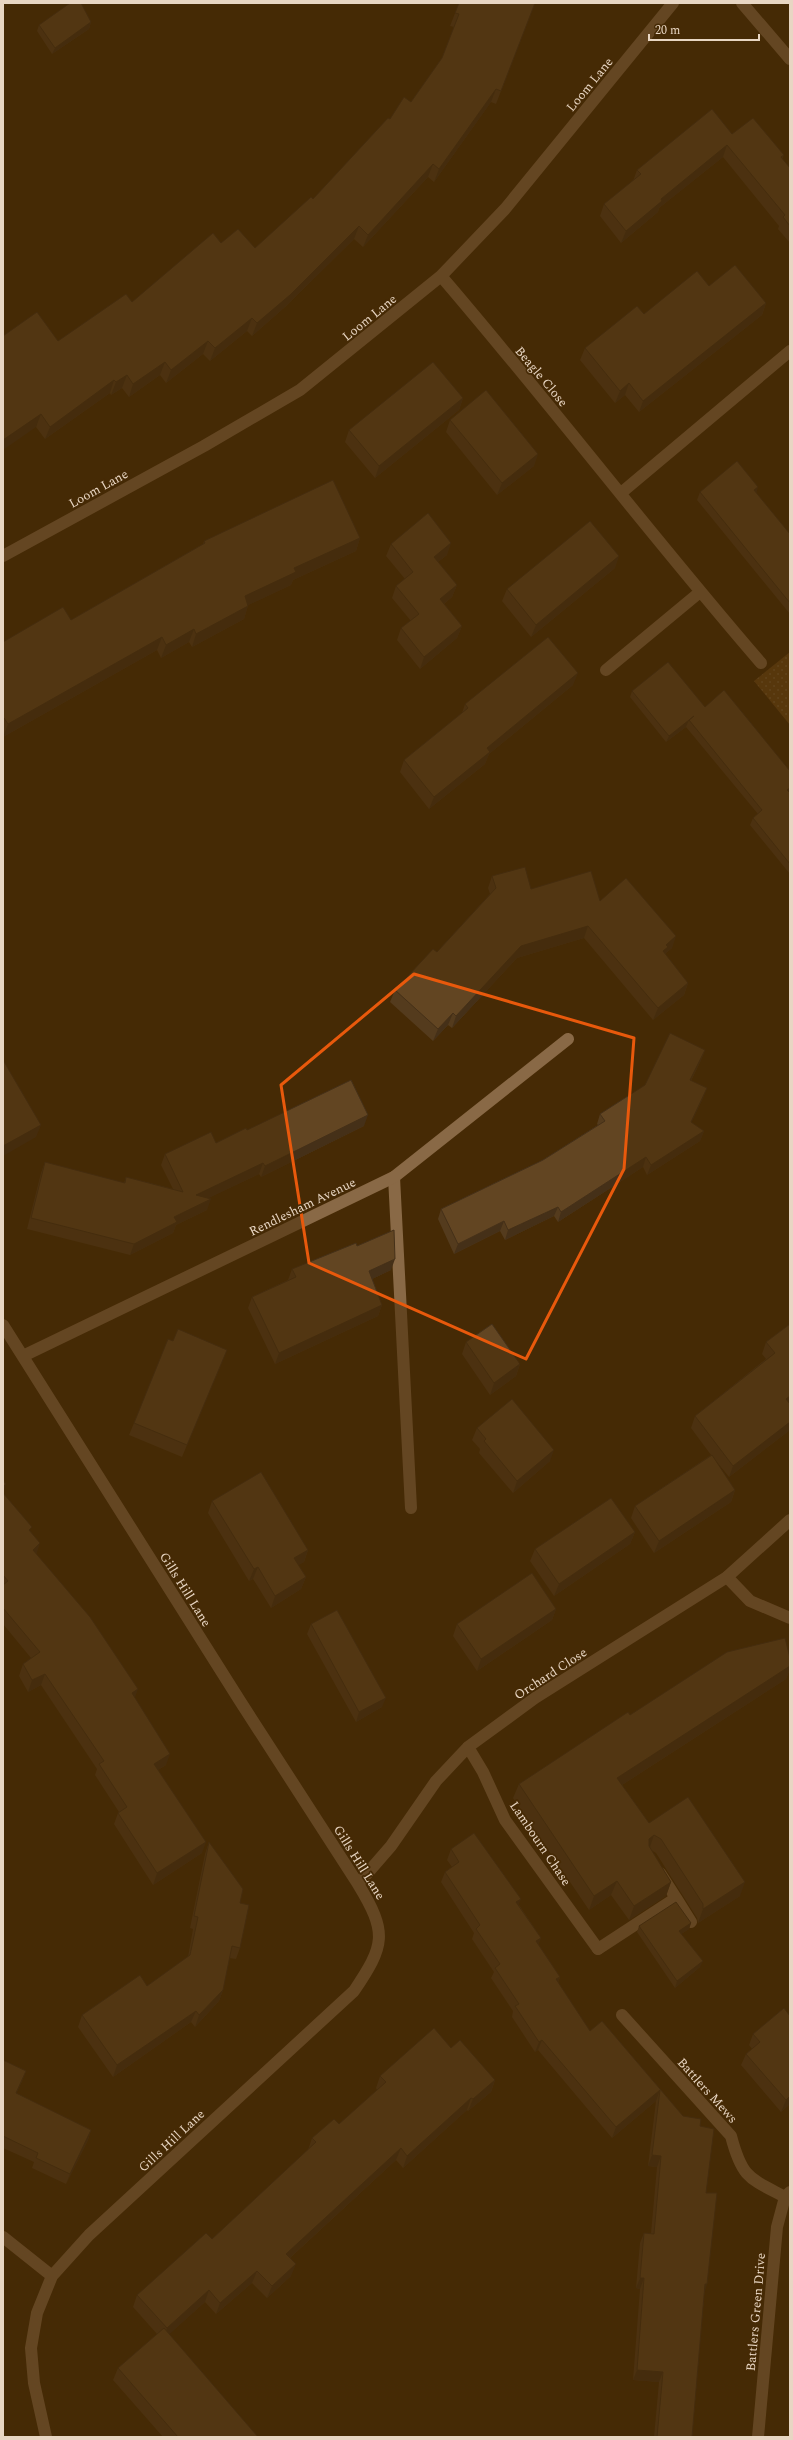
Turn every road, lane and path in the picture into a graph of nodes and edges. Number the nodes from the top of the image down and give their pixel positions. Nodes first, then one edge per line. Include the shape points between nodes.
1 (673, 3) edge
2 (742, 3) edge
3 (790, 59) edge
4 (441, 276) junction
5 (790, 351) edge
6 (622, 493) junction
7 (3, 556) edge
8 (700, 592) junction
9 (761, 663) dead end
10 (606, 670) dead end
11 (568, 1039) dead end
12 (394, 1177) junction
13 (3, 1324) edge
14 (23, 1356) junction
15 (411, 1508) dead end
16 (790, 1520) edge
17 (727, 1577) junction
18 (790, 1618) edge
19 (468, 1747) junction
20 (654, 1863) edge
21 (358, 1884) junction
22 (676, 1898) junction
23 (691, 1922) edge
24 (622, 2015) dead end
25 (788, 2194) edge
26 (3, 2237) edge
27 (52, 2276) junction
28 (46, 2437) edge
29 (758, 2437) edge

1 - 4 street, Loom Lane via 505,209
2 - 3 street
4 - 6 street, Beagle Close
4 - 7 street, Loom Lane via 300,390 204,446
5 - 6 street
6 - 8 street, Beagle Close
8 - 9 street, Beagle Close
8 - 10 street
11 - 12 street, Rendlesham Avenue
12 - 14 street, Rendlesham Avenue
12 - 15 street
13 - 14 street, Gills Hill Lane
14 - 21 street, Gills Hill Lane
16 - 17 street, Orchard Close
17 - 18 street via 750,1601
17 - 19 street, Orchard Close via 535,1698
19 - 21 street, Orchard Close via 436,1781 391,1846
19 - 22 street, Lambourn Chase via 483,1772 505,1820 598,1949
20 - 22 street
21 - 27 street, Gills Hill Lane via 375,1912 379,1936 373,1962 354,1991 89,2235
22 - 23 street
24 - 25 street, Battlers Mews via 731,2136 737,2160 750,2179
25 - 29 street, Battlers Green Drive via 777,2227
26 - 27 street
27 - 28 street, Gills Hill Lane via 37,2313 31,2348 34,2383

